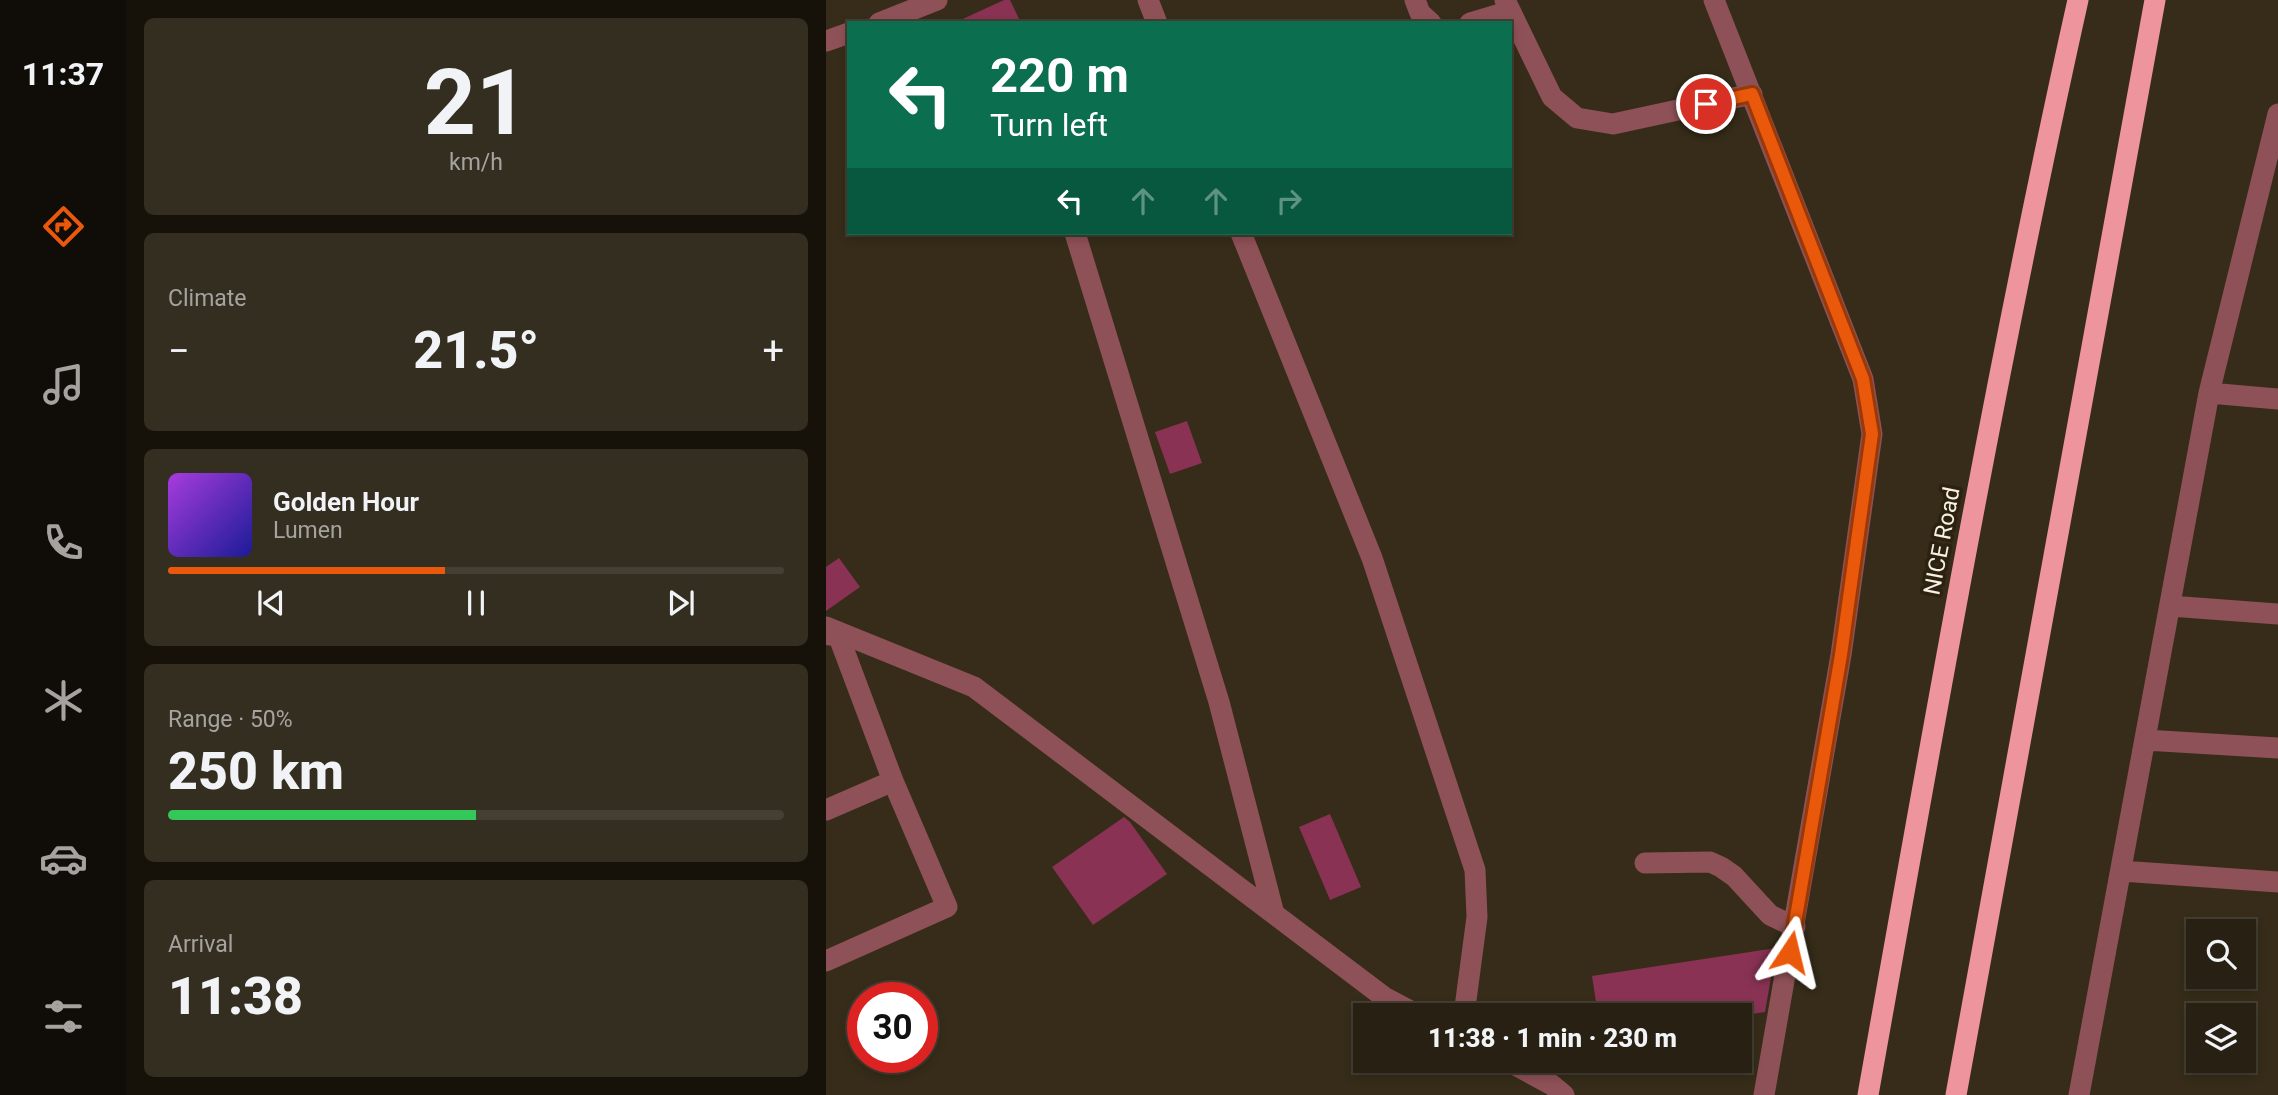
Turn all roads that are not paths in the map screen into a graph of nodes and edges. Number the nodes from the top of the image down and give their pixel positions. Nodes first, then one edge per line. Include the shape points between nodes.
1 (937, 0) edge
2 (1148, 0) edge
3 (1415, 0) edge
4 (1714, 0) edge
5 (2078, 0) edge
6 (2155, 0) edge
7 (1508, 6) edge
8 (883, 21) edge
9 (1156, 21) edge
10 (1429, 21) edge
11 (1474, 21) edge
12 (847, 34) edge
13 (826, 41) edge
14 (1752, 94) junction
15 (2278, 114) edge
16 (1076, 235) edge
17 (1242, 235) edge
18 (2209, 393) junction
19 (2278, 399) edge
20 (2170, 606) junction
21 (2278, 614) edge
22 (830, 632) edge
23 (2145, 740) junction
24 (2278, 748) edge
25 (893, 781) junction
26 (826, 810) edge
27 (1645, 863) dead end
28 (2121, 871) junction
29 (2278, 882) edge
30 (1274, 914) junction
31 (1795, 927) junction
32 (826, 961) edge
33 (1395, 1003) edge
34 (1466, 1003) edge
35 (1530, 1073) edge
36 (1564, 1095) edge
37 (1764, 1095) edge
38 (1868, 1095) edge
39 (1956, 1095) edge
40 (2079, 1095) edge

1 - 8 street
2 - 9 street
3 - 10 street
4 - 14 street
5 - 38 highway, NICE Road via 2041,167 1948,651
6 - 39 highway
7 - 11 street
7 - 14 street via 1552,97 1577,118 1613,124
12 - 13 street
14 - 31 street via 1863,379 1872,434
15 - 18 street
16 - 30 street via 1219,702
17 - 34 street via 1372,558 1475,870 1477,918
18 - 19 street
18 - 20 street
20 - 21 street
20 - 23 street
22 - 25 street
22 - 30 street via 974,687
23 - 24 street
23 - 28 street
25 - 26 street
25 - 32 street via 947,908
27 - 31 street via 1710,862 1734,876 1770,915
28 - 29 street
28 - 40 street
30 - 33 street
31 - 37 street
35 - 36 street

